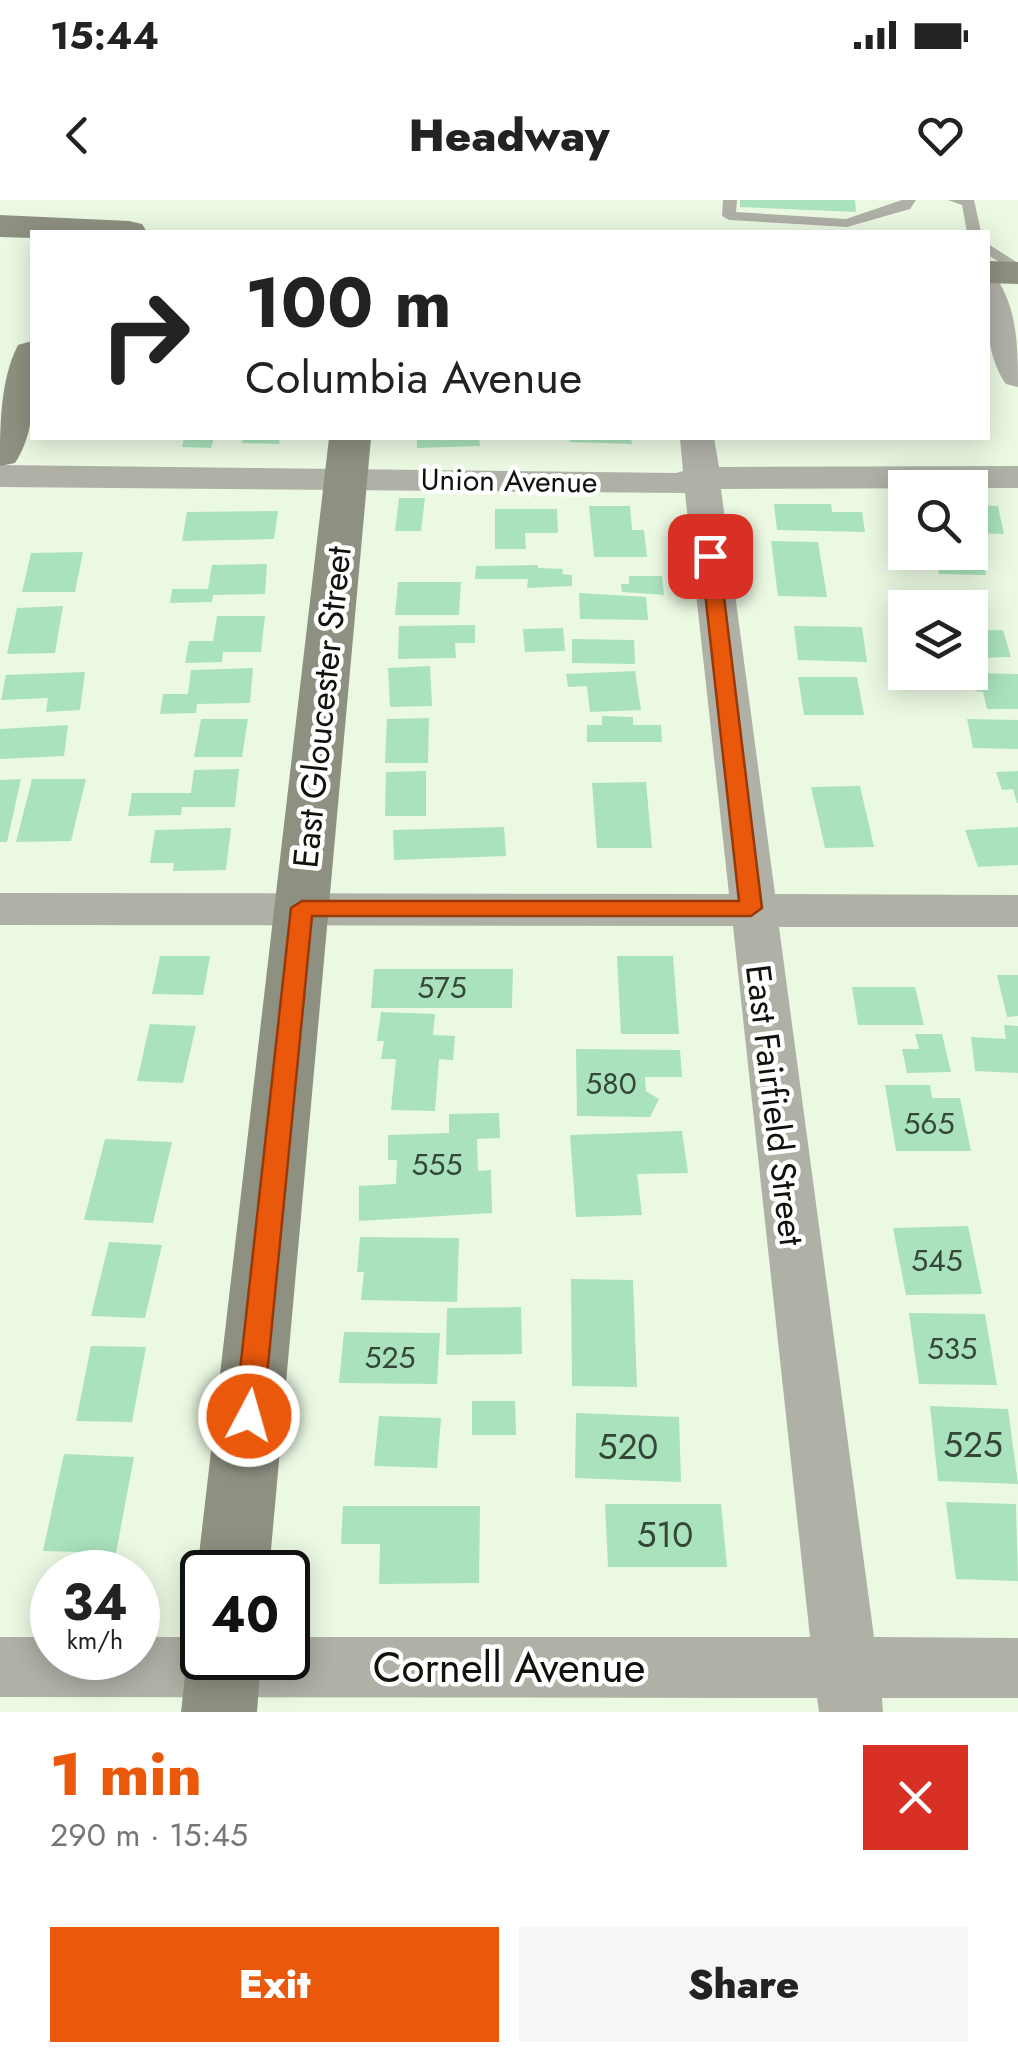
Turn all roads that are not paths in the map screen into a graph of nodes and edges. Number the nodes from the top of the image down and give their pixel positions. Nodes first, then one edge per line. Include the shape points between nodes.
1 (730, 200) edge
2 (909, 200) edge
3 (955, 200) edge
4 (0, 226) edge
5 (57, 230) edge
6 (970, 230) edge
7 (990, 250) edge
8 (990, 272) edge
9 (1018, 272) edge
10 (990, 295) edge
11 (30, 359) edge
12 (1018, 378) edge
13 (0, 454) edge
14 (347, 458) edge
15 (699, 458) edge
16 (0, 476) edge
17 (1018, 477) edge
18 (302, 908) junction
19 (751, 908) junction
20 (0, 910) edge
21 (1018, 910) edge
22 (235, 1550) edge
23 (0, 1667) edge
24 (1018, 1668) edge
25 (180, 1677) edge
26 (285, 1680) edge
27 (848, 1689) edge

1 - 2 lane via 729,216 847,223
3 - 6 lane via 968,202
4 - 5 street
7 - 9 lane
8 - 9 street
10 - 12 street
11 - 13 street
14 - 15 street, Union Avenue via 676,484
14 - 16 street, Union Avenue
14 - 18 street, East Gloucester Street
15 - 17 street, Union Avenue
15 - 19 street, East Fairfield Street
18 - 19 street
18 - 20 street
18 - 22 street, East Gloucester Street
19 - 21 street
19 - 27 street, East Fairfield Street
23 - 25 street, Cornell Avenue
24 - 27 street, Cornell Avenue
26 - 27 street, Cornell Avenue

